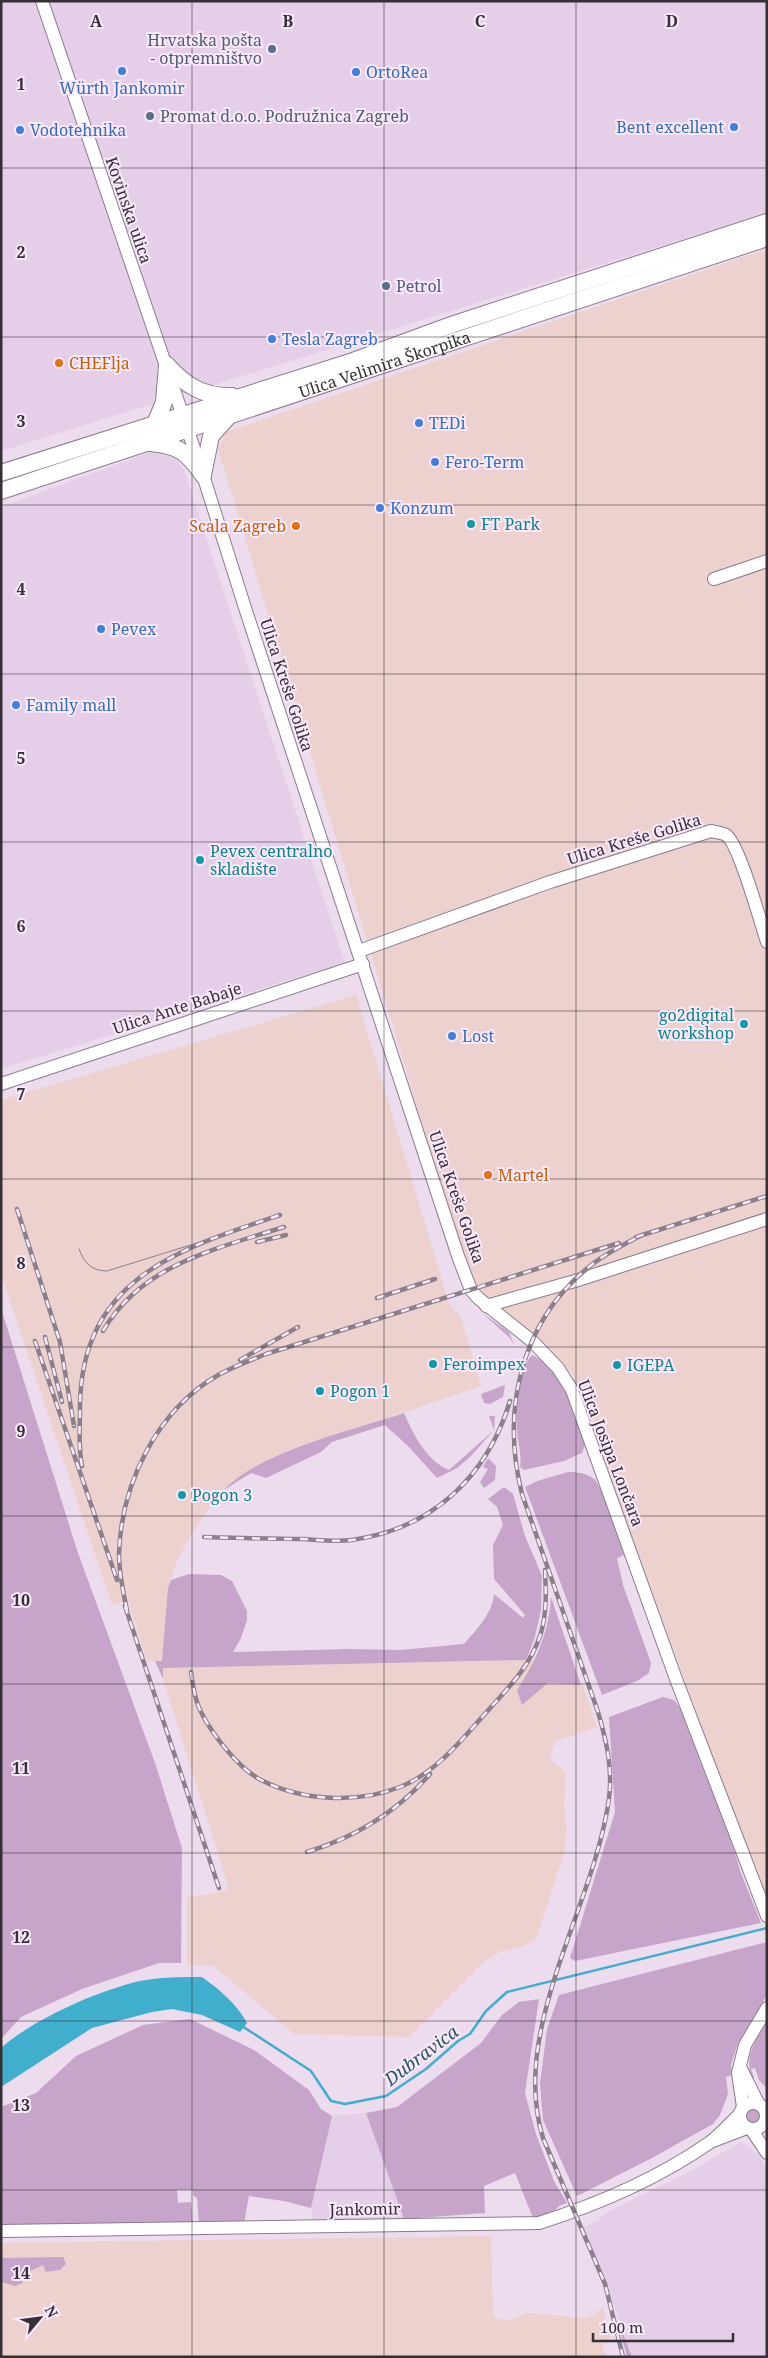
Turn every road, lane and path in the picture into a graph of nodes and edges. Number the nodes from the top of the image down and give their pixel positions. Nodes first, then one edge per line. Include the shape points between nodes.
1 (42, 1) edge
2 (767, 222) edge
3 (767, 238) edge
4 (167, 365) junction
5 (247, 395) junction
6 (233, 413) junction
7 (186, 422) junction
8 (156, 424) junction
9 (146, 442) junction
10 (1, 473) edge
11 (204, 475) junction
12 (1, 491) edge
13 (767, 561) edge
14 (714, 579) dead end
15 (767, 942) edge
16 (359, 951) junction
17 (362, 964) junction
18 (1, 1084) edge
19 (767, 1219) edge
20 (486, 1306) junction
21 (766, 1916) edge
22 (767, 2008) edge
23 (740, 2067) junction
24 (741, 2111) junction
25 (765, 2114) edge
26 (749, 2129) junction
27 (711, 2142) junction
28 (767, 2153) edge
29 (1, 2231) edge

1 - 4 street, Kovinska ulica
2 - 5 main road, Ulica Velimira Škorpika
3 - 6 main road, Ulica Velimira Škorpika
4 - 5 main road via 197,391
4 - 7 street, Kovinska ulica
4 - 8 main road via 164,402
5 - 7 main road, Ulica Velimira Škorpika
6 - 7 main road, Ulica Velimira Škorpika
6 - 11 main road via 211,436
7 - 8 main road, Ulica Velimira Škorpika
7 - 9 main road, Ulica Velimira Škorpika
7 - 11 street, Ulica Kreše Golika
8 - 10 main road, Ulica Velimira Škorpika
9 - 11 main road via 170,445 182,451
9 - 12 main road, Ulica Velimira Škorpika
11 - 16 street, Ulica Kreše Golika via 246,614
13 - 14 street
15 - 16 street, Ulica Kreše Golika via 731,841 726,835 711,831 550,882
16 - 17 street, Ulica Kreše Golika
17 - 18 street, Ulica Ante Babaje
17 - 20 street, Ulica Kreše Golika via 458,1256 471,1290
19 - 20 street
20 - 21 street, Ulica Josipa Lončara via 532,1341 558,1368 572,1390
22 - 23 street via 745,2045
23 - 24 street via 737,2080
23 - 25 street
24 - 25 street via 749,2103
24 - 26 street via 741,2122
24 - 27 street, Jankomir
25 - 26 street via 759,2128
26 - 27 street, Jankomir
26 - 28 street
27 - 29 street, Jankomir via 621,2193 539,2223

